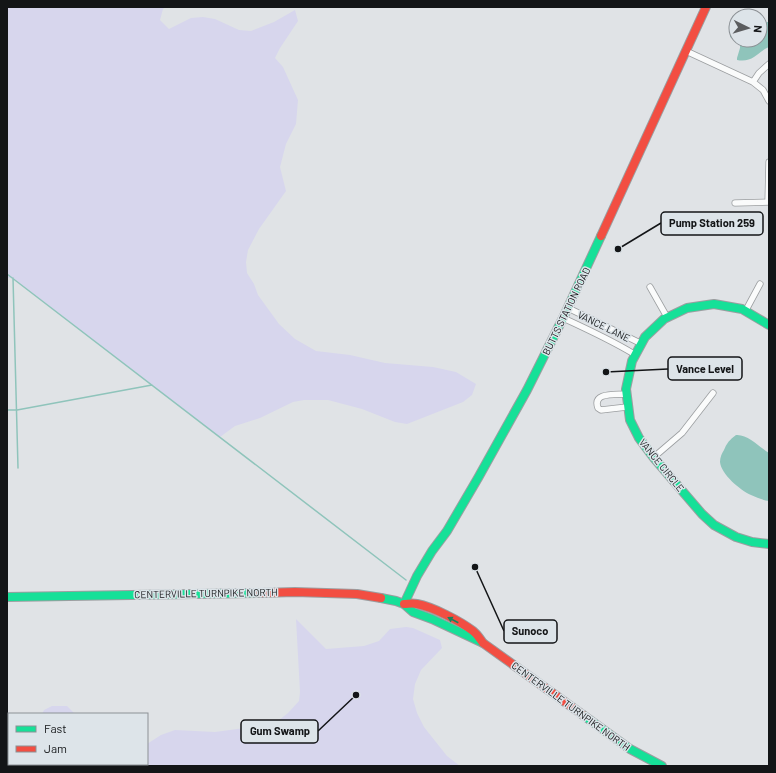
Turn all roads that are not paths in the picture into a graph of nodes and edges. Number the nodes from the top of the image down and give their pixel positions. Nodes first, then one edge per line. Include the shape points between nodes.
1 (706, 7) edge
2 (686, 51) junction
3 (769, 64) edge
4 (753, 82) junction
5 (769, 101) edge
6 (769, 162) edge
7 (768, 202) edge
8 (735, 203) dead end
9 (760, 284) dead end
10 (650, 287) dead end
11 (568, 308) junction
12 (746, 310) junction
13 (667, 317) junction
14 (563, 318) junction
15 (769, 325) edge
16 (640, 343) junction
17 (634, 354) junction
18 (713, 392) dead end
19 (626, 394) junction
20 (627, 407) junction
21 (654, 457) junction
22 (769, 544) edge
23 (7, 597) edge
24 (404, 604) junction
25 (662, 766) edge

1 - 2 main road, BUTTS STATION ROAD
2 - 4 street
2 - 11 main road, BUTTS STATION ROAD
3 - 4 street
4 - 5 street via 763,90
6 - 7 street
7 - 8 street
9 - 12 street
10 - 13 street
11 - 14 main road, BUTTS STATION ROAD
11 - 16 street, VANCE LANE
12 - 13 main road, VANCE CIRCLE via 725,305 703,304 686,308
12 - 15 main road, VANCE CIRCLE
13 - 16 main road, VANCE CIRCLE
14 - 17 street, VANCE LANE
14 - 24 main road, BUTTS STATION ROAD via 502,436 457,515 417,576
16 - 17 main road, VANCE CIRCLE
17 - 19 main road, VANCE CIRCLE via 627,376
18 - 21 street via 682,433
19 - 20 main road, VANCE CIRCLE
19 - 20 street via 604,396 599,398 597,404 601,410
20 - 21 main road, VANCE CIRCLE via 639,437
21 - 22 main road, VANCE CIRCLE via 701,513 716,526 743,540
23 - 24 main road, CENTERVILLE TURNPIKE NORTH via 301,592 357,594
24 - 25 main road, CENTERVILLE TURNPIKE NORTH via 416,603 460,623 483,643 608,734 634,752

